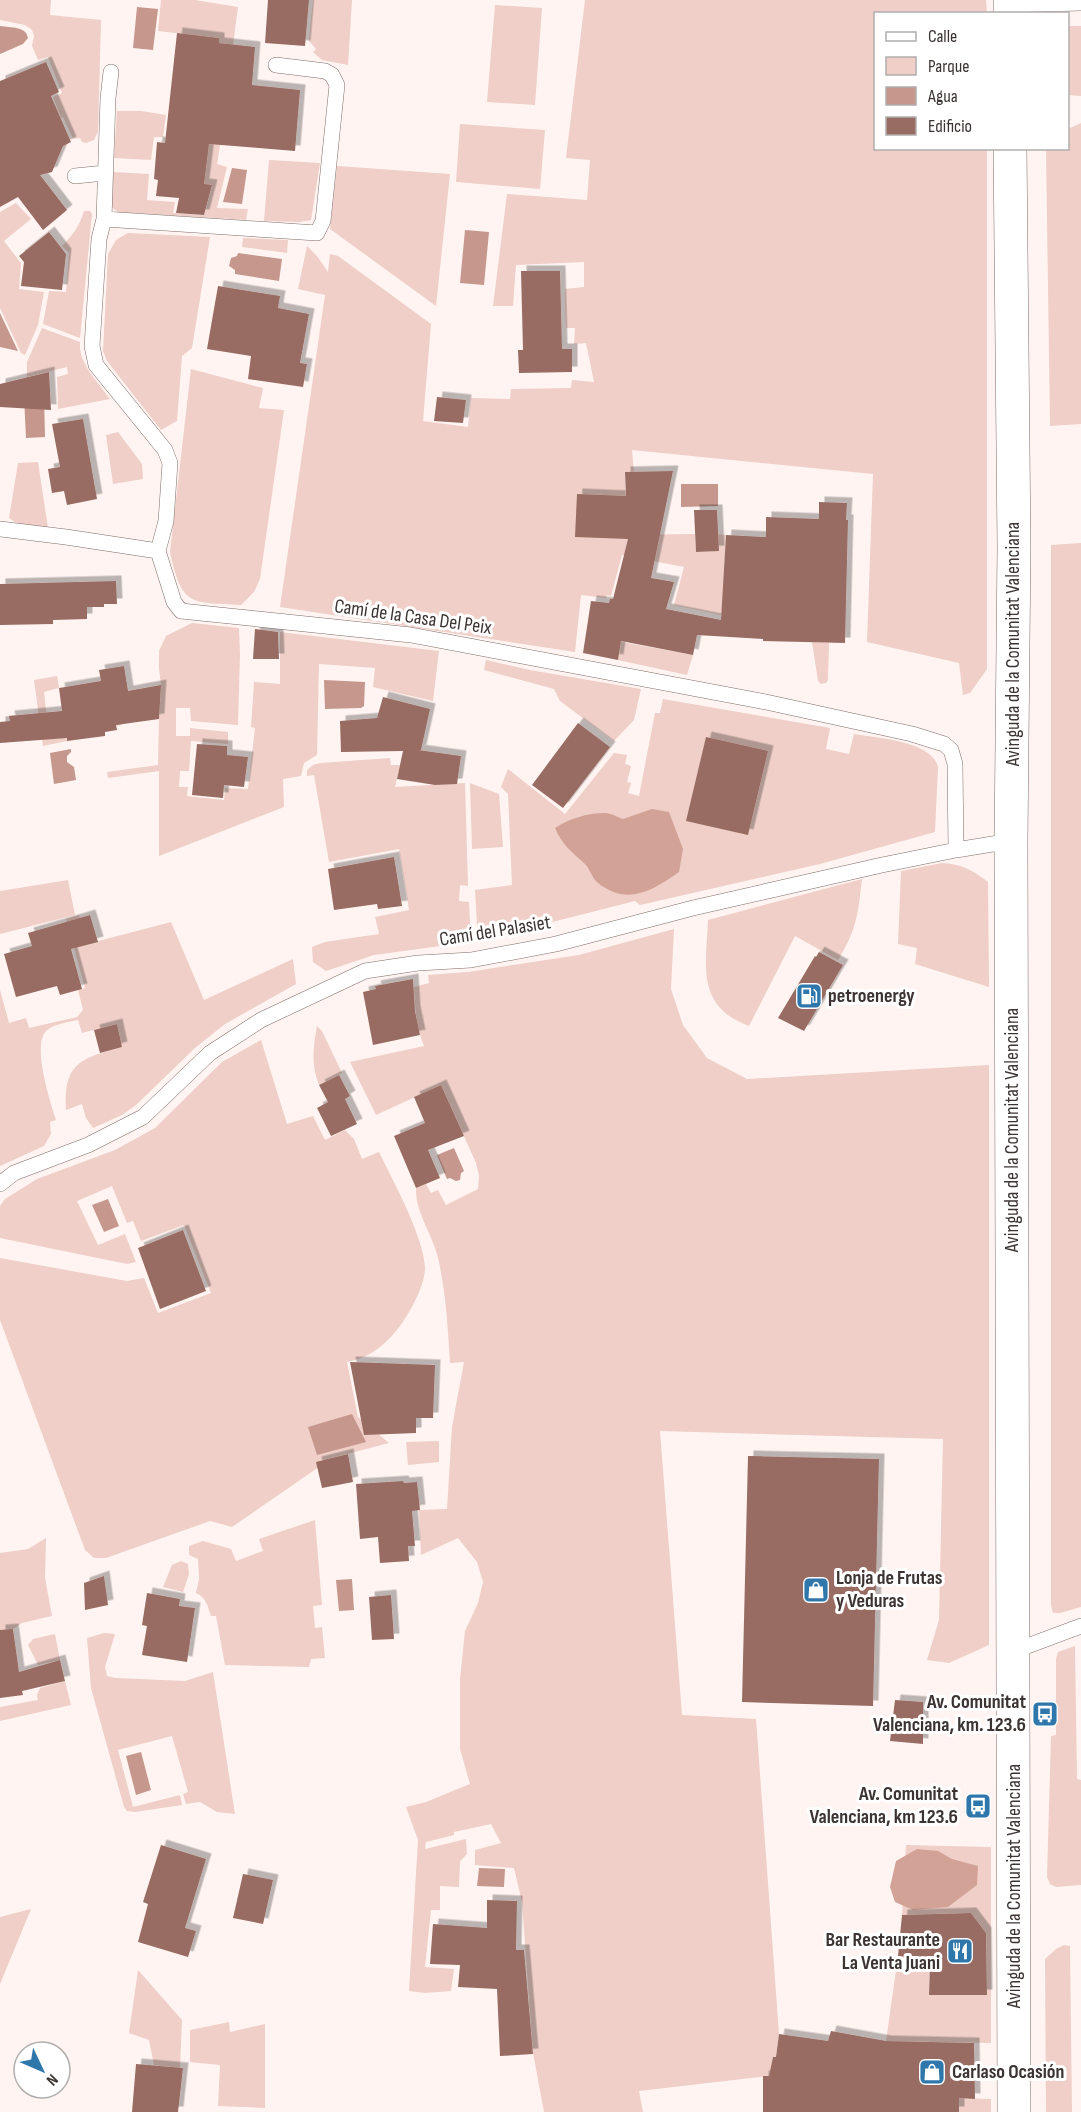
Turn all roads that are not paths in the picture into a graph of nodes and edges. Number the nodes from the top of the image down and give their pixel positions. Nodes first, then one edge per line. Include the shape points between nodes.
1 (1081, 3) edge
2 (1010, 6) edge
3 (276, 65) dead end
4 (111, 72) dead end
5 (1010, 150) edge
6 (105, 173) junction
7 (75, 176) dead end
8 (104, 219) junction
9 (0, 529) edge
10 (158, 551) junction
11 (1011, 841) junction
12 (956, 850) junction
13 (0, 1184) edge
14 (1081, 1626) edge
15 (1014, 1652) junction
16 (1014, 2112) edge

1 - 2 lane
3 - 8 lane via 325,71 337,85 323,221 317,233
4 - 6 lane
5 - 11 main road, Avinguda de la Comunitat Valenciana via 1014,547
6 - 7 lane
6 - 8 lane
8 - 10 lane via 99,239 92,346 96,365 165,450 170,463 166,521
9 - 10 lane
10 - 12 lane, Camí de la Casa Del Peix via 174,602 181,611 189,613 411,635 766,702 944,744 951,750 955,764
11 - 12 lane, Camí del Palasiet
11 - 15 main road, Avinguda de la Comunitat Valenciana
12 - 13 lane, Camí del Palasiet via 693,908 556,944 471,960 365,971 261,1020 210,1053 143,1117 88,1145 14,1173
14 - 15 lane
15 - 16 main road, Avinguda de la Comunitat Valenciana

